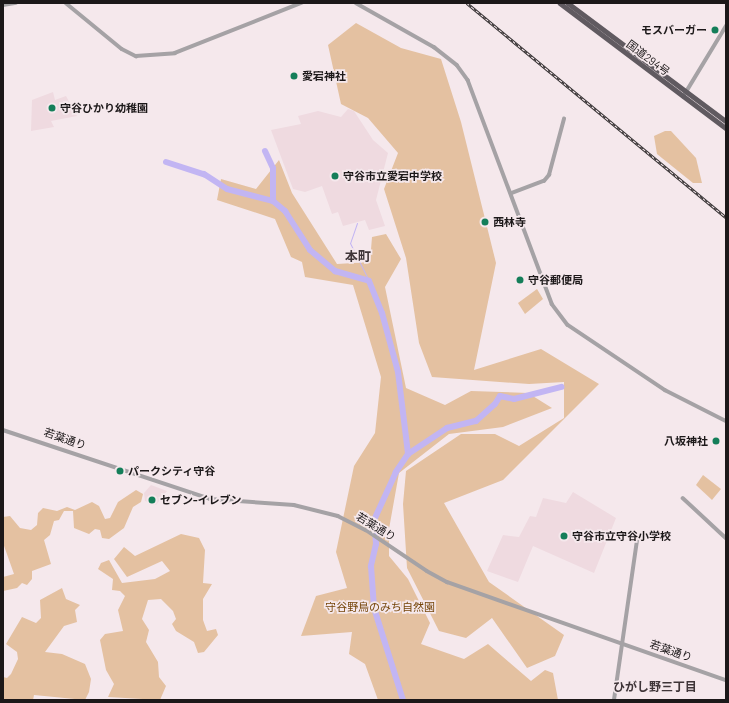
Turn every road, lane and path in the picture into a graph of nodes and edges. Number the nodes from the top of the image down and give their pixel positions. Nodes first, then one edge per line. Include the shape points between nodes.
1 (16, 3) edge
2 (66, 3) edge
3 (300, 3) edge
4 (356, 3) edge
5 (560, 3) edge
6 (568, 3) edge
7 (3, 5) edge
8 (726, 26) edge
9 (687, 92) junction
10 (683, 97) junction
11 (564, 119) dead end
12 (726, 121) edge
13 (726, 128) edge
14 (512, 193) junction
15 (726, 421) edge
16 (3, 430) edge
17 (683, 498) dead end
18 (726, 538) edge
19 (637, 541) dead end
20 (622, 644) junction
21 (726, 680) edge
22 (614, 700) edge

1 - 7 street
2 - 3 street via 122,49 136,56 175,53
4 - 14 street via 434,47 463,73 478,99
5 - 10 highway, 国道294号
6 - 9 highway, 国道294号
8 - 9 street
9 - 10 street
9 - 12 highway, 国道294号
10 - 13 highway, 国道294号
11 - 14 street via 560,142 549,175 544,180
14 - 15 street via 552,304 568,325 665,390
16 - 20 street, 若葉通り via 210,499 294,505 338,516 366,530 426,572 447,582
17 - 18 street
19 - 20 street
20 - 21 street, 若葉通り
20 - 22 street

